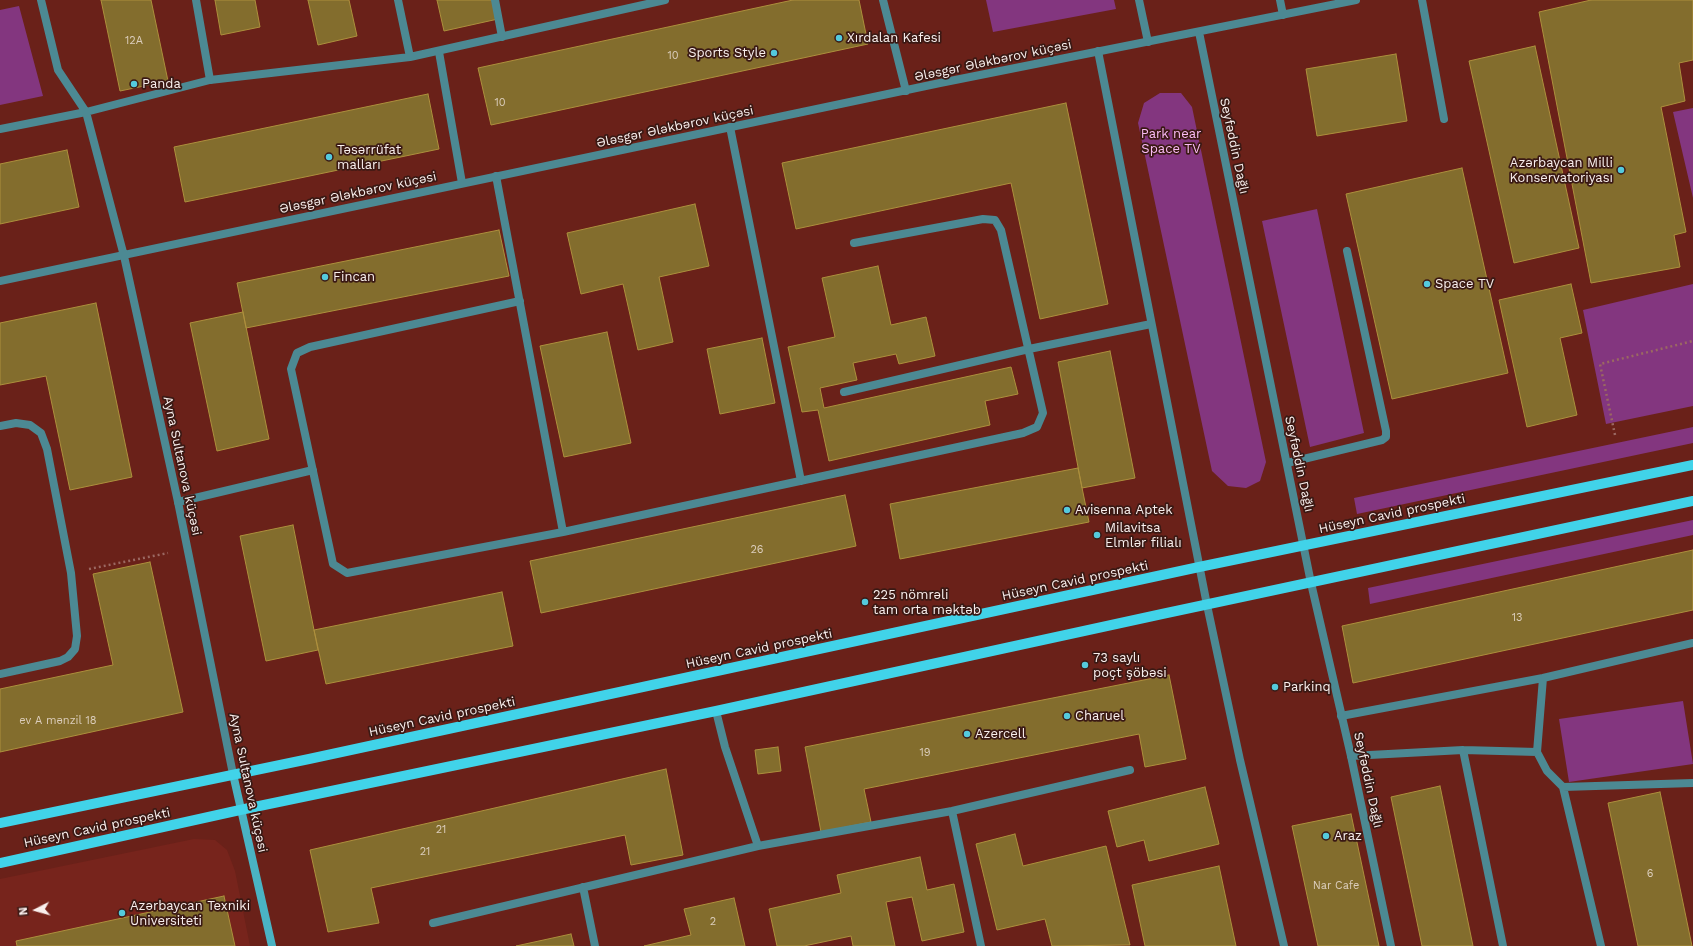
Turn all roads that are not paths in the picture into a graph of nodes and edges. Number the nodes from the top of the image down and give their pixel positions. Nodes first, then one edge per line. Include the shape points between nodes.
1 (41, 0) edge
2 (196, 0) edge
3 (398, 0) edge
4 (495, 0) edge
5 (665, 0) edge
6 (883, 0) edge
7 (1140, 0) edge
8 (1280, 0) edge
9 (1356, 0) edge
10 (1422, 0) edge
11 (1283, 15) junction
12 (1199, 32) junction
13 (502, 37) junction
14 (1148, 42) junction
15 (1098, 51) junction
16 (439, 52) junction
17 (410, 57) junction
18 (210, 80) junction
19 (906, 91) junction
20 (86, 112) junction
21 (1444, 119) dead end
22 (730, 127) junction
23 (0, 129) edge
24 (496, 176) junction
25 (462, 183) junction
26 (854, 243) dead end
27 (1347, 251) dead end
28 (124, 256) junction
29 (0, 281) edge
30 (520, 301) junction
31 (1151, 324) junction
32 (1029, 349) junction
33 (844, 392) dead end
34 (0, 426) edge
35 (1287, 463) junction
36 (1693, 465) edge
37 (313, 470) junction
38 (801, 481) junction
39 (1693, 501) edge
40 (178, 502) junction
41 (563, 532) junction
42 (1304, 546) junction
43 (1199, 567) junction
44 (1311, 582) junction
45 (1207, 605) junction
46 (1693, 643) edge
47 (0, 674) edge
48 (1543, 678) junction
49 (716, 711) junction
50 (1341, 716) junction
51 (1463, 750) junction
52 (1537, 752) junction
53 (1351, 756) junction
54 (1130, 770) dead end
55 (233, 774) junction
56 (1693, 782) edge
57 (1563, 787) junction
58 (240, 810) junction
59 (952, 811) junction
60 (0, 823) edge
61 (758, 846) junction
62 (0, 863) edge
63 (583, 887) junction
64 (433, 923) dead end
65 (272, 946) edge
66 (595, 946) edge
67 (981, 946) edge
68 (1284, 946) edge
69 (1391, 946) edge
70 (1504, 946) edge
71 (1600, 946) edge

1 - 20 street, Ayna Sultanova küçəsi via 58,70
2 - 18 street
3 - 17 street
4 - 13 street
5 - 13 street
6 - 19 street
7 - 14 street
8 - 11 street
9 - 11 street, Ələsgər Ələkbərov küçəsi
10 - 21 street
11 - 12 street, Ələsgər Ələkbərov küçəsi
12 - 14 street, Ələsgər Ələkbərov küçəsi
12 - 35 street, Seyfəddin Dağlı
13 - 16 street
14 - 15 street, Ələsgər Ələkbərov küçəsi
15 - 19 street, Ələsgər Ələkbərov küçəsi
15 - 31 street
16 - 17 street
16 - 25 street
17 - 18 street
18 - 20 street
19 - 22 street, Ələsgər Ələkbərov küçəsi
20 - 23 street
20 - 28 street, Ayna Sultanova küçəsi
22 - 24 street, Ələsgər Ələkbərov küçəsi
22 - 38 street
24 - 25 street, Ələsgər Ələkbərov küçəsi
24 - 30 street
25 - 28 street, Ələsgər Ələkbərov küçəsi
26 - 32 street via 983,219 995,220 1001,230
27 - 35 street via 1386,437
28 - 29 street, Ələsgər Ələkbərov küçəsi
28 - 40 street, Ayna Sultanova küçəsi
30 - 37 street via 310,347 297,353 291,369
30 - 41 street
31 - 32 street
31 - 43 street
32 - 33 street
32 - 38 street via 1043,413 1037,427 1023,433
34 - 47 street via 30,424 41,433 47,449 71,573 77,636 75,649 60,661
35 - 42 street, Seyfəddin Dağlı
36 - 42 main road, Hüseyn Cavid prospekti
37 - 40 street
37 - 41 street via 333,564 347,573
38 - 41 street
39 - 44 main road
40 - 55 street, Ayna Sultanova küçəsi
42 - 43 main road, Hüseyn Cavid prospekti
42 - 44 street, Seyfəddin Dağlı
43 - 45 street
43 - 55 main road, Hüseyn Cavid prospekti
44 - 45 main road
44 - 50 street, Seyfəddin Dağlı
45 - 49 main road
45 - 68 street
46 - 48 street
48 - 50 street
48 - 52 street
49 - 58 main road, Hüseyn Cavid prospekti
49 - 61 street via 725,747
50 - 53 street, Seyfəddin Dağlı
51 - 52 street
51 - 53 street
51 - 70 street
52 - 57 street via 1546,771
53 - 69 street, Seyfəddin Dağlı
54 - 59 street
55 - 58 main road, Ayna Sultanova küçəsi
55 - 60 main road, Hüseyn Cavid prospekti
56 - 57 street
57 - 71 street
58 - 62 main road, Hüseyn Cavid prospekti
58 - 65 main road, Ayna Sultanova küçəsi
59 - 61 street
59 - 67 street
61 - 63 street
63 - 64 street
63 - 66 street

